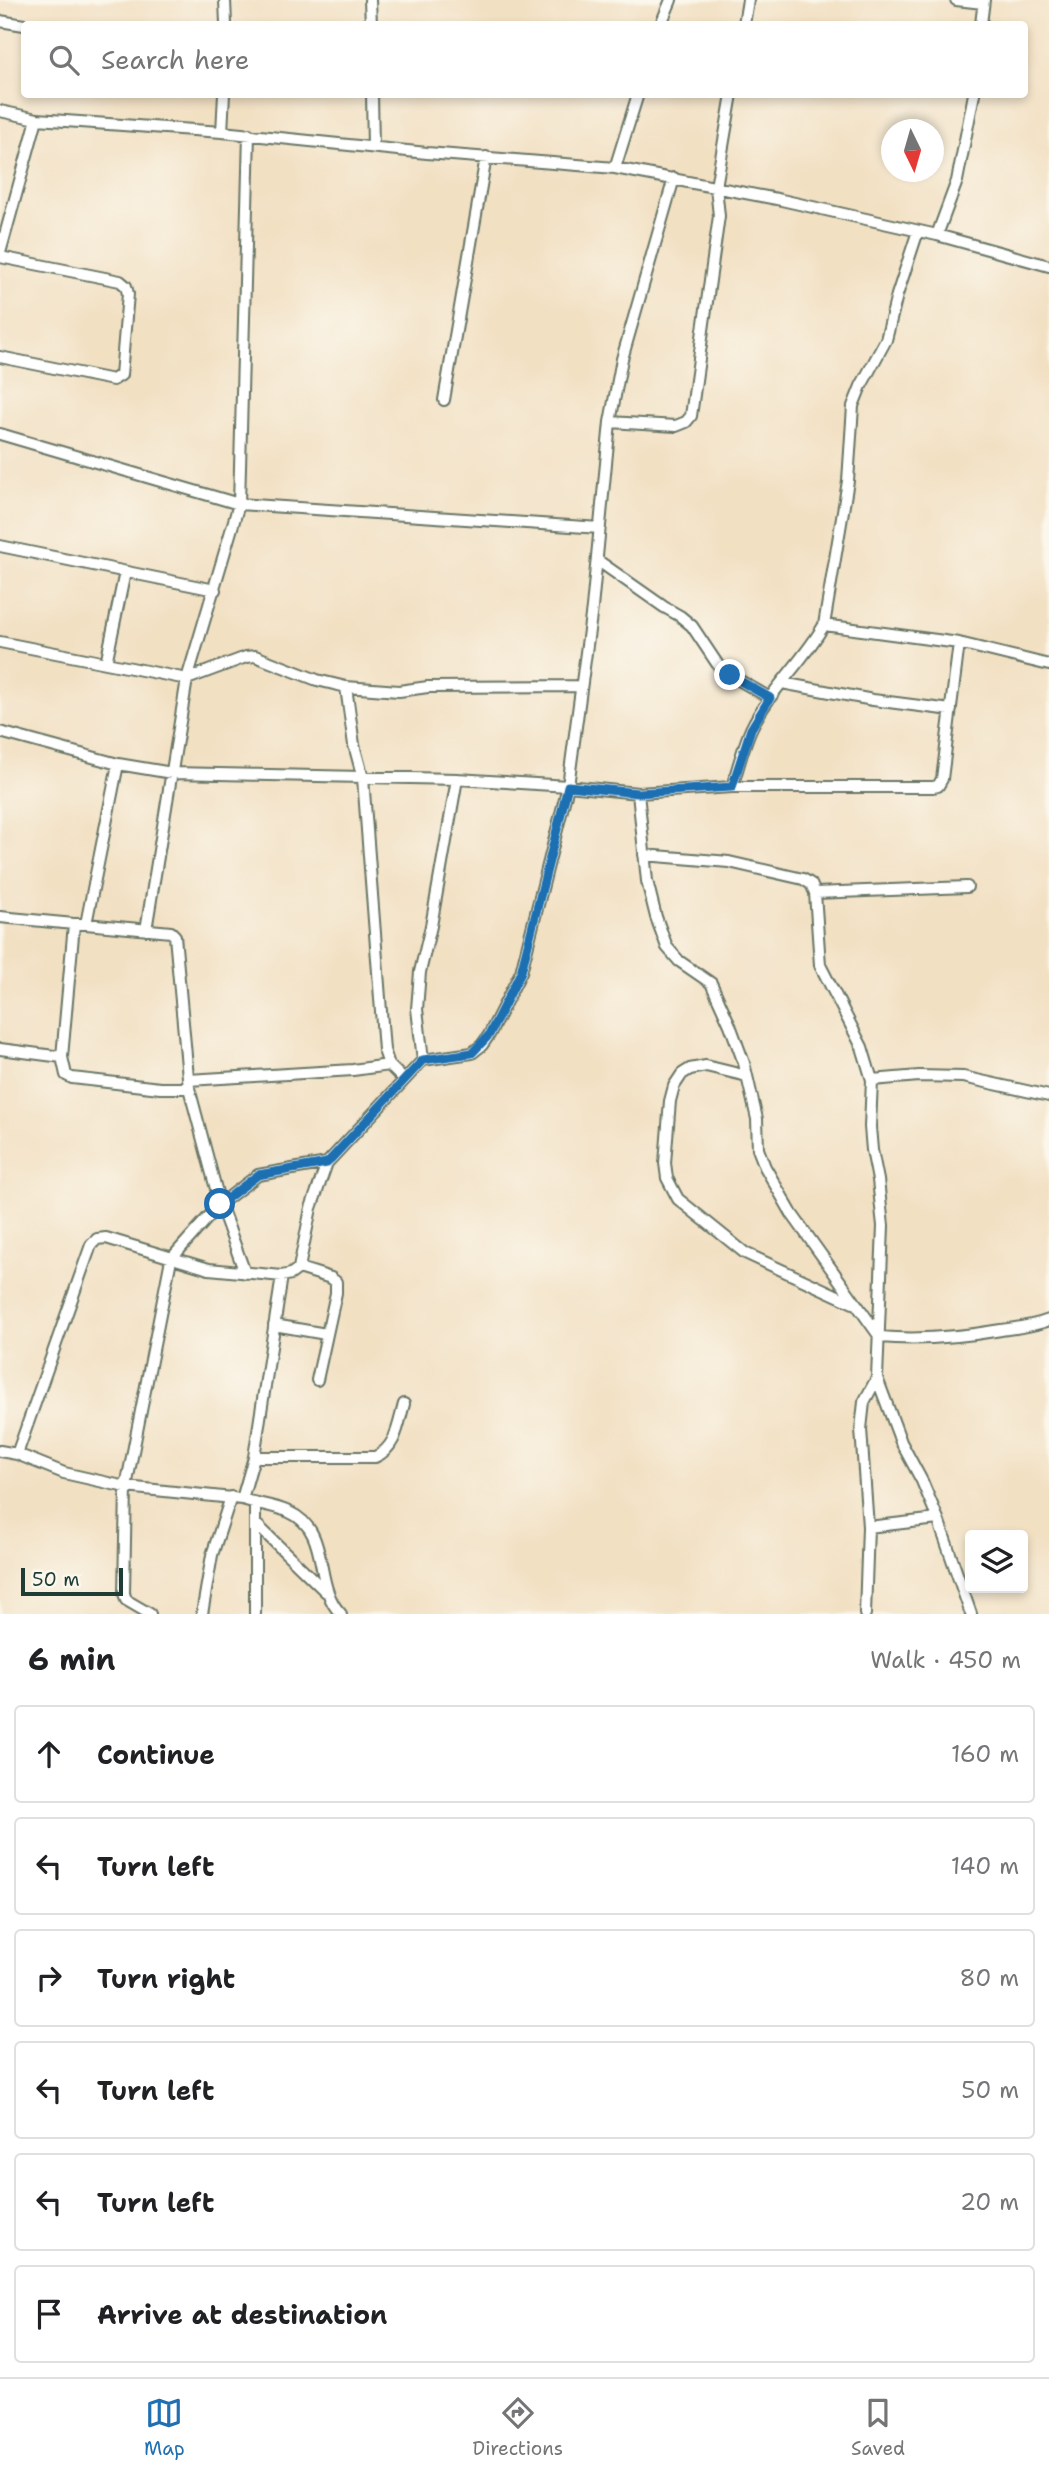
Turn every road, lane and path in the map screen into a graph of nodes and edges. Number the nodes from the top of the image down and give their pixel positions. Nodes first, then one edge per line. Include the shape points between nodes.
1 (225, 0) edge
2 (370, 0) edge
3 (671, 0) edge
4 (748, 0) edge
5 (956, 0) edge
6 (983, 1) edge
7 (0, 21) edge
8 (226, 21) edge
9 (371, 21) edge
10 (662, 21) edge
11 (744, 21) edge
12 (981, 21) edge
13 (21, 24) edge
14 (224, 98) edge
15 (372, 98) edge
16 (637, 98) edge
17 (731, 98) edge
18 (974, 98) edge
19 (0, 111) edge
20 (37, 119) junction
21 (222, 132) junction
22 (249, 134) junction
23 (373, 147) junction
24 (486, 157) junction
25 (615, 168) junction
26 (674, 178) junction
27 (716, 187) junction
28 (918, 231) junction
29 (937, 235) junction
30 (0, 255) edge
31 (1049, 266) edge
32 (0, 357) edge
33 (444, 400) dead end
34 (610, 422) junction
35 (0, 434) edge
36 (239, 504) junction
37 (600, 528) junction
38 (0, 546) edge
39 (597, 560) junction
40 (125, 572) junction
41 (215, 590) junction
42 (824, 625) junction
43 (0, 642) edge
44 (959, 643) junction
45 (106, 663) junction
46 (1049, 664) edge
47 (187, 679) junction
48 (782, 682) junction
49 (581, 686) junction
50 (346, 687) junction
51 (770, 698) junction
52 (951, 710) junction
53 (0, 732) edge
54 (118, 764) junction
55 (172, 773) junction
56 (363, 778) junction
57 (457, 779) junction
58 (568, 786) junction
59 (732, 787) junction
60 (638, 793) junction
61 (644, 855) junction
62 (967, 887) dead end
63 (815, 894) junction
64 (0, 917) edge
65 (74, 924) junction
66 (86, 924) junction
67 (146, 930) junction
68 (0, 1049) edge
69 (62, 1057) junction
70 (423, 1060) junction
71 (389, 1065) junction
72 (747, 1076) junction
73 (403, 1079) junction
74 (872, 1080) junction
75 (189, 1084) junction
76 (1049, 1096) edge
77 (327, 1163) junction
78 (220, 1204) junction
79 (171, 1259) junction
80 (299, 1268) junction
81 (245, 1273) junction
82 (282, 1276) junction
83 (856, 1304) junction
84 (1049, 1320) edge
85 (274, 1325) junction
86 (326, 1334) junction
87 (880, 1337) junction
88 (877, 1378) junction
89 (317, 1380) dead end
90 (404, 1404) dead end
91 (0, 1451) edge
92 (17, 1454) junction
93 (254, 1457) junction
94 (126, 1487) junction
95 (236, 1498) junction
96 (255, 1503) junction
97 (938, 1520) junction
98 (256, 1524) junction
99 (868, 1527) junction
100 (326, 1592) junction
101 (336, 1612) edge
102 (150, 1614) edge
103 (202, 1614) edge
104 (255, 1614) edge
105 (865, 1614) edge
106 (971, 1614) edge

1 - 8 street
2 - 9 street
3 - 10 street
4 - 11 street
5 - 6 street
6 - 12 street
7 - 13 street
14 - 21 street
15 - 23 street
16 - 25 street
17 - 27 street
18 - 29 street via 957,181
19 - 20 street
20 - 21 street
20 - 30 street
21 - 22 street
22 - 23 street
22 - 36 street
23 - 24 street
24 - 25 street
24 - 33 street
25 - 26 street
26 - 27 street
26 - 34 street via 622,359
27 - 28 street
27 - 34 street via 716,244 691,416 676,426
28 - 29 street
28 - 42 street via 886,340 853,406 848,481
29 - 31 street
30 - 32 street via 120,281 128,293 118,379
34 - 37 street
35 - 36 street
36 - 37 street
36 - 41 street
37 - 39 street
38 - 40 street
39 - 49 street
39 - 51 street via 680,616 718,665
40 - 41 street
40 - 45 street
41 - 47 street
42 - 44 street
42 - 48 street
43 - 45 street
44 - 46 street
44 - 52 street
45 - 47 street
47 - 50 street via 255,656
47 - 55 street
48 - 51 street
48 - 52 street
49 - 50 street via 399,691
49 - 58 street
50 - 56 street
51 - 59 street via 751,729
52 - 59 street via 938,786
53 - 54 street
54 - 55 street
54 - 66 street
55 - 56 street
55 - 67 street
56 - 57 street
56 - 71 street via 381,1019
57 - 58 street
57 - 70 street via 420,972 416,1009
58 - 60 street
58 - 70 street via 521,972 489,1035 472,1053
59 - 60 street
60 - 61 street
61 - 63 street via 729,862 803,879
61 - 72 street via 667,947 711,983
62 - 63 street
63 - 74 street via 820,965 862,1047
64 - 65 street
65 - 66 street
65 - 69 street
66 - 67 street
67 - 75 street via 176,936
68 - 69 street
69 - 75 street via 66,1075 72,1078 160,1087
70 - 73 street
71 - 73 street
71 - 75 street
72 - 83 street via 765,1167 792,1214
72 - 83 street via 705,1066 682,1074 670,1101 667,1178 678,1199 745,1253
73 - 77 street
74 - 76 street via 963,1077
74 - 87 street via 870,1127 883,1226
75 - 78 street
77 - 78 street via 258,1175
77 - 80 street via 311,1208
78 - 79 street
78 - 81 street
79 - 81 street
79 - 92 street via 106,1238 91,1245
79 - 94 street
80 - 82 street
80 - 86 street via 336,1282
81 - 82 street
82 - 85 street
83 - 87 street
84 - 87 street via 953,1338
85 - 86 street
85 - 93 street
86 - 89 street
87 - 88 street
88 - 97 street
88 - 99 street via 864,1402 861,1430
90 - 93 street via 393,1442 375,1457
91 - 92 street
92 - 94 street via 64,1473
93 - 95 street
94 - 95 street
94 - 102 street via 124,1593 127,1600
95 - 96 street
95 - 103 street via 212,1555
96 - 98 street
96 - 100 street via 291,1512 313,1531
97 - 99 street
97 - 106 street
98 - 100 street
98 - 104 street
99 - 105 street
100 - 101 street

